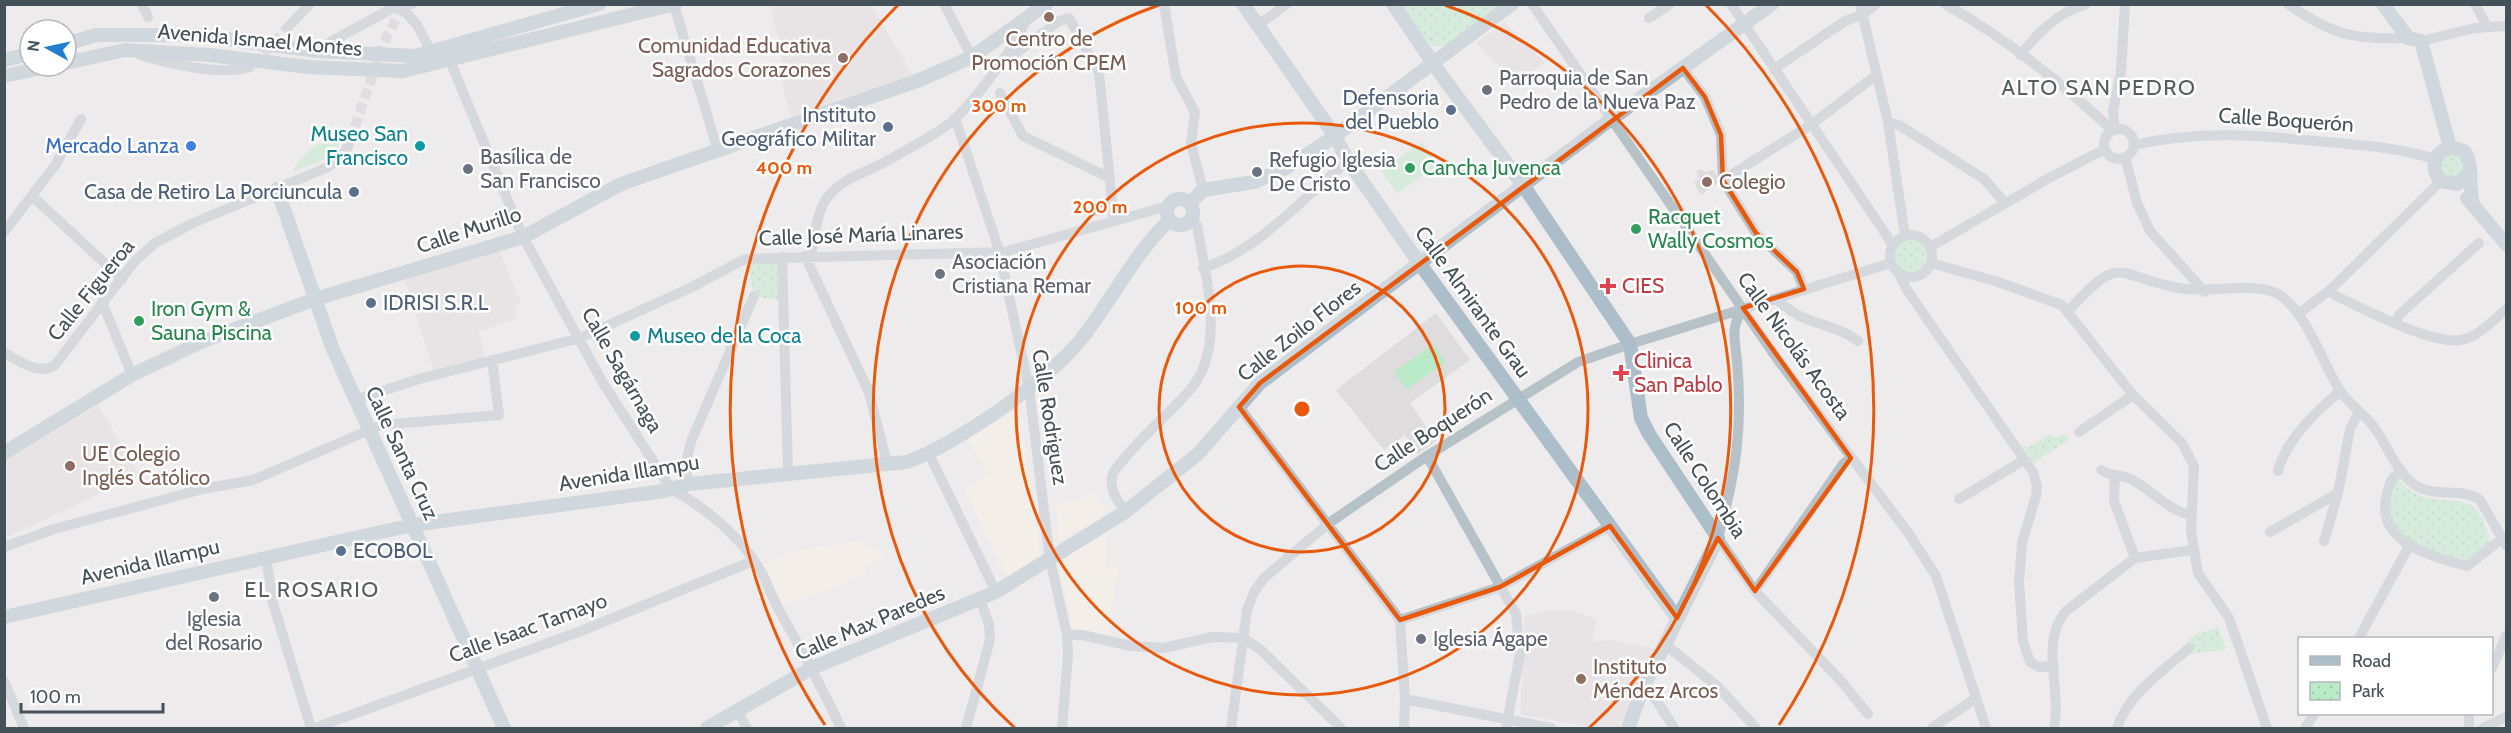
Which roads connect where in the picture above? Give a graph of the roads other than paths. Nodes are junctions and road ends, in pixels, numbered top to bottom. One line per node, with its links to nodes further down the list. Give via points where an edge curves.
1 (142, 4): 25 (street)
2 (310, 4): 31 (street)
3 (599, 4): 37 (main road, Avenida Ismael Montes)
4 (944, 4): 39 (street)
5 (1046, 4): 27 (main road, Calle Murillo)
6 (1164, 4): 70 (street, via 1176,77 1195,112 1191,143)
7 (1242, 4): 29 (main road, Calle Almirante Grau)
8 (1287, 4): 29 (street)
9 (1394, 4): 43 (main road, Calle Colombia)
10 (1512, 4): 43 (main road)
11 (1532, 4): 51 (street, Calle Nicolás Acosta)
12 (1670, 4): 26 (street)
13 (1731, 4): 28 (street)
14 (1772, 4): 28 (main road, Calle Zoilo Flores)
15 (1876, 4): 24 (street)
16 (1945, 4): 38 (street)
17 (2086, 4): 38 (street, via 2069,9 2050,23)
18 (2125, 4): 54 (street)
19 (2288, 4): 33 (street, via 2331,31 2358,37)
20 (2383, 4): 33 (main road)
21 (2475, 4): 32 (street)
22 (675, 5): 41 (main road, Avenida Ismael Montes); 60 (street)
23 (403, 8): 36 (street, via 391,9); 37 (street)
24 (1861, 10): 46 (street); 47 (street)
25 (148, 17)
26 (1649, 18)
27 (1025, 21): 39 (main road, Calle Murillo); 42 (street)
28 (1744, 25): 45 (main road, Calle Zoilo Flores); 46 (street)
29 (1257, 26): 55 (main road, Calle Almirante Grau)
30 (2506, 26): 32 (street)
31 (288, 27)
32 (2487, 27): 33 (street)
33 (2414, 39): 58 (main road)
34 (78, 40): 36 (main road, Avenida Ismael Montes, via 96,35 176,34)
35 (125, 50): 40 (main road, Avenida Ismael Montes); 41 (main road, Avenida Ismael Montes, via 381,71 416,70); 44 (street, via 179,65)
36 (318, 51): 37 (main road, Avenida Ismael Montes, via 400,56)
37 (432, 53)
38 (2020, 55): 54 (street)
39 (972, 57): 60 (main road, Calle Murillo, via 864,101)
40 (78, 60)
41 (450, 61): 79 (street, Calle Sagárnaga)
42 (1001, 61): 49 (street); 65 (street, via 1069,18 1099,72)
43 (1433, 63): 55 (main road); 68 (main road, Calle Colombia)
44 (250, 68)
45 (1683, 68): 51 (main road, Calle Zoilo Flores); 66 (street, via 1711,108 1721,135)
46 (1774, 69): 53 (street)
47 (1875, 76): 52 (street); 53 (street)
48 (1000, 93): 65 (street, via 1023,136)
49 (955, 118): 84 (street, Calle Rodriguez); 85 (street, via 836,188 821,210)
50 (81, 119): 71 (street, via 56,164)
51 (1610, 120): 68 (main road, Calle Zoilo Flores); 100 (street, Calle Nicolás Acosta)
52 (1888, 122): 72 (street, via 1899,125 1984,179); 78 (street)
53 (1812, 124): 66 (street); 82 (street)
54 (2114, 130): 57 (street, via 2127,131); 59 (street, via 2105,138)
55 (1335, 136): 63 (main road, Calle Almirante Grau); 70 (main road, via 1286,168 1254,182)
56 (350, 141): 69 (street, Calle Figueroa, via 344,157 335,163)
57 (2134, 144): 61 (street); 62 (street, Calle Boquerón, via 2198,135 2260,135 2362,145)
58 (2450, 147): 62 (main road); 64 (main road, via 2465,152 2471,166)
59 (2105, 149): 61 (street, via 2113,158); 72 (street)
60 (718, 151): 79 (main road, Calle Murillo, via 621,184)
61 (2125, 157): 95 (street, via 2137,203 2150,231)
62 (2435, 159): 67 (main road, via 2434,171)
63 (1348, 162): 89 (main road, Calle Almirante Grau); 90 (street, via 1250,244)
64 (2469, 174): 67 (main road, via 2457,184); 73 (main road)
65 (1108, 177): 76 (street)
66 (1723, 180): 93 (street, via 1756,233 1797,272)
67 (2445, 182): 73 (main road); 94 (street)
68 (1523, 185): 89 (main road, Calle Zoilo Flores); 107 (main road, Calle Colombia)
69 (276, 189): 92 (street, Calle Figueroa, via 155,243); 97 (main road, Calle Santa Cruz)
70 (1203, 190): 74 (main road)
71 (32, 196): 77 (street); 92 (street)
72 (2005, 203): 83 (street)
73 (2474, 204): 81 (main road)
74 (1191, 210): 75 (main road, via 1176,199); 75 (main road, via 1182,225); 90 (street)
75 (1169, 213): 76 (street, Calle José María Linares); 111 (main road, Avenida Illampu, via 1082,338)
76 (1114, 220): 84 (street, Calle José María Linares, via 1004,252)
77 (4, 232)
78 (1905, 236): 82 (street); 83 (street, via 1920,237)
79 (523, 237): 97 (main road, Calle Murillo); 105 (street, Calle Sagárnaga)
80 (2479, 243): 104 (street)
81 (2506, 244)
82 (1893, 245): 87 (street)
83 (1930, 247): 88 (street)
84 (999, 250): 85 (street, Calle José María Linares); 111 (street, Calle Rodriguez)
85 (808, 255): 86 (street, Calle José María Linares); 125 (street, via 868,390)
86 (782, 257): 105 (street, Calle José María Linares, via 745,259); 129 (street)
87 (1891, 263): 91 (street); 93 (street, Calle Boquerón)
88 (1931, 263): 91 (street, via 1918,276); 102 (street, via 2051,300)
89 (1420, 264): 114 (main road, Calle Almirante Grau); 116 (main road, Calle Zoilo Flores, via 1260,383)
90 (1203, 268): 135 (street, via 1212,327 1206,363 1190,391 1113,473 1113,494)
91 (1899, 274): 124 (street)
92 (122, 279): 99 (street, Calle Figueroa)
93 (1804, 289): 98 (street, Calle Boquerón)
94 (2330, 290): 103 (street); 104 (street)
95 (2205, 292): 102 (street, via 2114,272 2105,274); 103 (street, via 2265,289 2284,298)
96 (754, 296): 131 (street, via 692,439 685,465)
97 (315, 299): 110 (main road, Calle Murillo, via 201,342); 115 (main road, Calle Santa Cruz)
98 (1777, 299): 100 (street, Calle Boquerón); 106 (street, via 1804,320 1843,330)
99 (102, 302): 108 (street, Calle Figueroa, via 56,365 49,369 37,370); 110 (street)
100 (1743, 309): 107 (street, Calle Boquerón); 123 (street, Calle Nicolás Acosta); 141 (street, via 1734,326 1740,401 1738,448)
101 (2506, 309): 104 (street, via 2461,340 2432,337)
102 (2069, 310): 113 (street)
103 (2298, 314): 112 (street)
104 (2395, 322)
105 (580, 338): 109 (street, Calle José María Linares); 132 (street, Calle Sagárnaga, via 603,383)
106 (1858, 341)
107 (1630, 344): 114 (street, Calle Boquerón, via 1578,362); 141 (main road, Calle Colombia, via 1641,418)
108 (4, 353)
109 (492, 360): 115 (street, Calle José María Linares); 118 (street, via 499,415)
110 (132, 375): 120 (main road, Calle Murillo)
111 (1029, 388): 121 (main road, Avenida Illampu); 149 (street, Calle Rodriguez)
112 (2340, 391): 117 (street); 127 (street, via 2289,444)
113 (2133, 394): 119 (street); 136 (street, via 2191,456 2195,477)
114 (1517, 399): 122 (street, Calle Boquerón); 139 (main road, Calle Almirante Grau)
115 (355, 400): 118 (main road, Calle Santa Cruz)
116 (1239, 407): 135 (main road, Calle Zoilo Flores, via 1198,454); 137 (street)
117 (2359, 412): 128 (street, via 2387,446); 133 (street, via 2350,429)
118 (367, 429): 138 (main road, Calle Santa Cruz); 145 (street, via 253,480 203,489)
119 (2079, 432)
120 (4, 453)
121 (929, 454): 125 (main road, Avenida Illampu); 153 (street)
122 (1427, 456): 137 (street, Calle Boquerón); 151 (street)
123 (1851, 458): 152 (street); 171 (street, Calle Nicolás Acosta, via 1936,576)
124 (2024, 460): 134 (street); 164 (street, via 2037,486 2020,557 2023,641 2030,662 2039,667)
125 (888, 466): 129 (main road, Avenida Illampu)
126 (2101, 470): 130 (street)
127 (2278, 471)
128 (2400, 471): 143 (street, via 2427,491 2475,496); 144 (street, via 2389,481 2384,506 2389,526 2397,537)
129 (788, 472): 131 (main road, Avenida Illampu)
130 (2115, 475): 136 (street, via 2134,481); 148 (street, via 2114,501)
131 (689, 484): 132 (main road, Avenida Illampu)
132 (671, 489): 138 (main road, Avenida Illampu); 150 (street, Calle Sagárnaga, via 722,524)
133 (2338, 493): 140 (street); 142 (street)
134 (1959, 499)
135 (1125, 512): 149 (main road, Calle Zoilo Flores)
136 (2191, 515): 146 (street)
137 (1329, 523): 157 (street); 161 (street, Calle Boquerón, via 1264,578 1247,610)
138 (412, 525): 147 (main road, Avenida Illampu); 166 (main road, Calle Santa Cruz)
139 (1610, 526): 151 (street); 156 (main road, Calle Almirante Grau)
140 (2270, 532)
141 (1718, 538): 152 (street, Calle Colombia); 156 (main road)
142 (2324, 541)
143 (2505, 541): 144 (street, via 2467,566 2430,555)
144 (2410, 544): 160 (street)
145 (4, 547)
146 (2192, 550): 148 (street); 196 (street, via 2198,573 2233,628)
147 (266, 557): 155 (main road, Avenida Illampu); 178 (street, via 273,603)
148 (2135, 558): 164 (street, via 2074,604 2058,621 2052,640)
149 (1050, 559): 153 (main road, Calle Max Paredes); 158 (street, Calle Rodriguez)
150 (753, 561): 166 (street, Calle Isaac Tamayo, via 581,631); 167 (street, Calle Sagárnaga)
151 (1500, 587): 157 (street); 176 (street, via 1516,614 1520,632 1520,654)
152 (1755, 591): 173 (street, Calle Colombia)
153 (996, 592): 154 (main road, Calle Max Paredes)
154 (980, 599): 167 (main road, Calle Max Paredes); 183 (street, via 990,640)
155 (4, 617)
156 (1677, 618): 162 (main road)
157 (1400, 620): 170 (street)
158 (1067, 635): 161 (street, via 1164,648 1213,637); 184 (street, Calle Rodriguez)
159 (2506, 636): 165 (street)
160 (2360, 637)
161 (1243, 638): 185 (street, Calle Boquerón); 186 (street, via 1261,650)
162 (1665, 644): 169 (main road); 191 (street, via 1718,687)
163 (2188, 648): 195 (street, via 2133,698)
164 (2054, 666): 194 (street)
165 (2493, 666)
166 (478, 667): 178 (street, Calle Isaac Tamayo); 179 (main road, Calle Santa Cruz)
167 (812, 668): 172 (main road, Calle Max Paredes); 182 (street, Calle Sagárnaga)
168 (4, 681): 177 (street)
169 (1643, 688): 189 (main road); 190 (street, via 1657,701)
170 (1405, 699): 176 (street); 187 (street)
171 (1975, 699): 192 (street); 193 (street, Calle Nicolás Acosta)
172 (737, 710): 180 (main road, Calle Max Paredes); 181 (street)
173 (1868, 714)
174 (2313, 715): 197 (street)
175 (2506, 717): 198 (street)
176 (1507, 724): 188 (street)
177 (24, 729)
178 (313, 729)
179 (504, 729)
180 (707, 729)
181 (747, 729)
182 (841, 729)
183 (966, 729)
184 (1062, 729)
185 (1231, 729)
186 (1341, 729)
187 (1404, 729)
188 (1551, 729)
189 (1628, 729)
190 (1674, 729)
191 (1756, 729)
192 (1932, 729)
193 (1986, 729)
194 (2054, 729)
195 (2117, 729)
196 (2266, 729)
197 (2305, 729)
198 (2483, 729)

